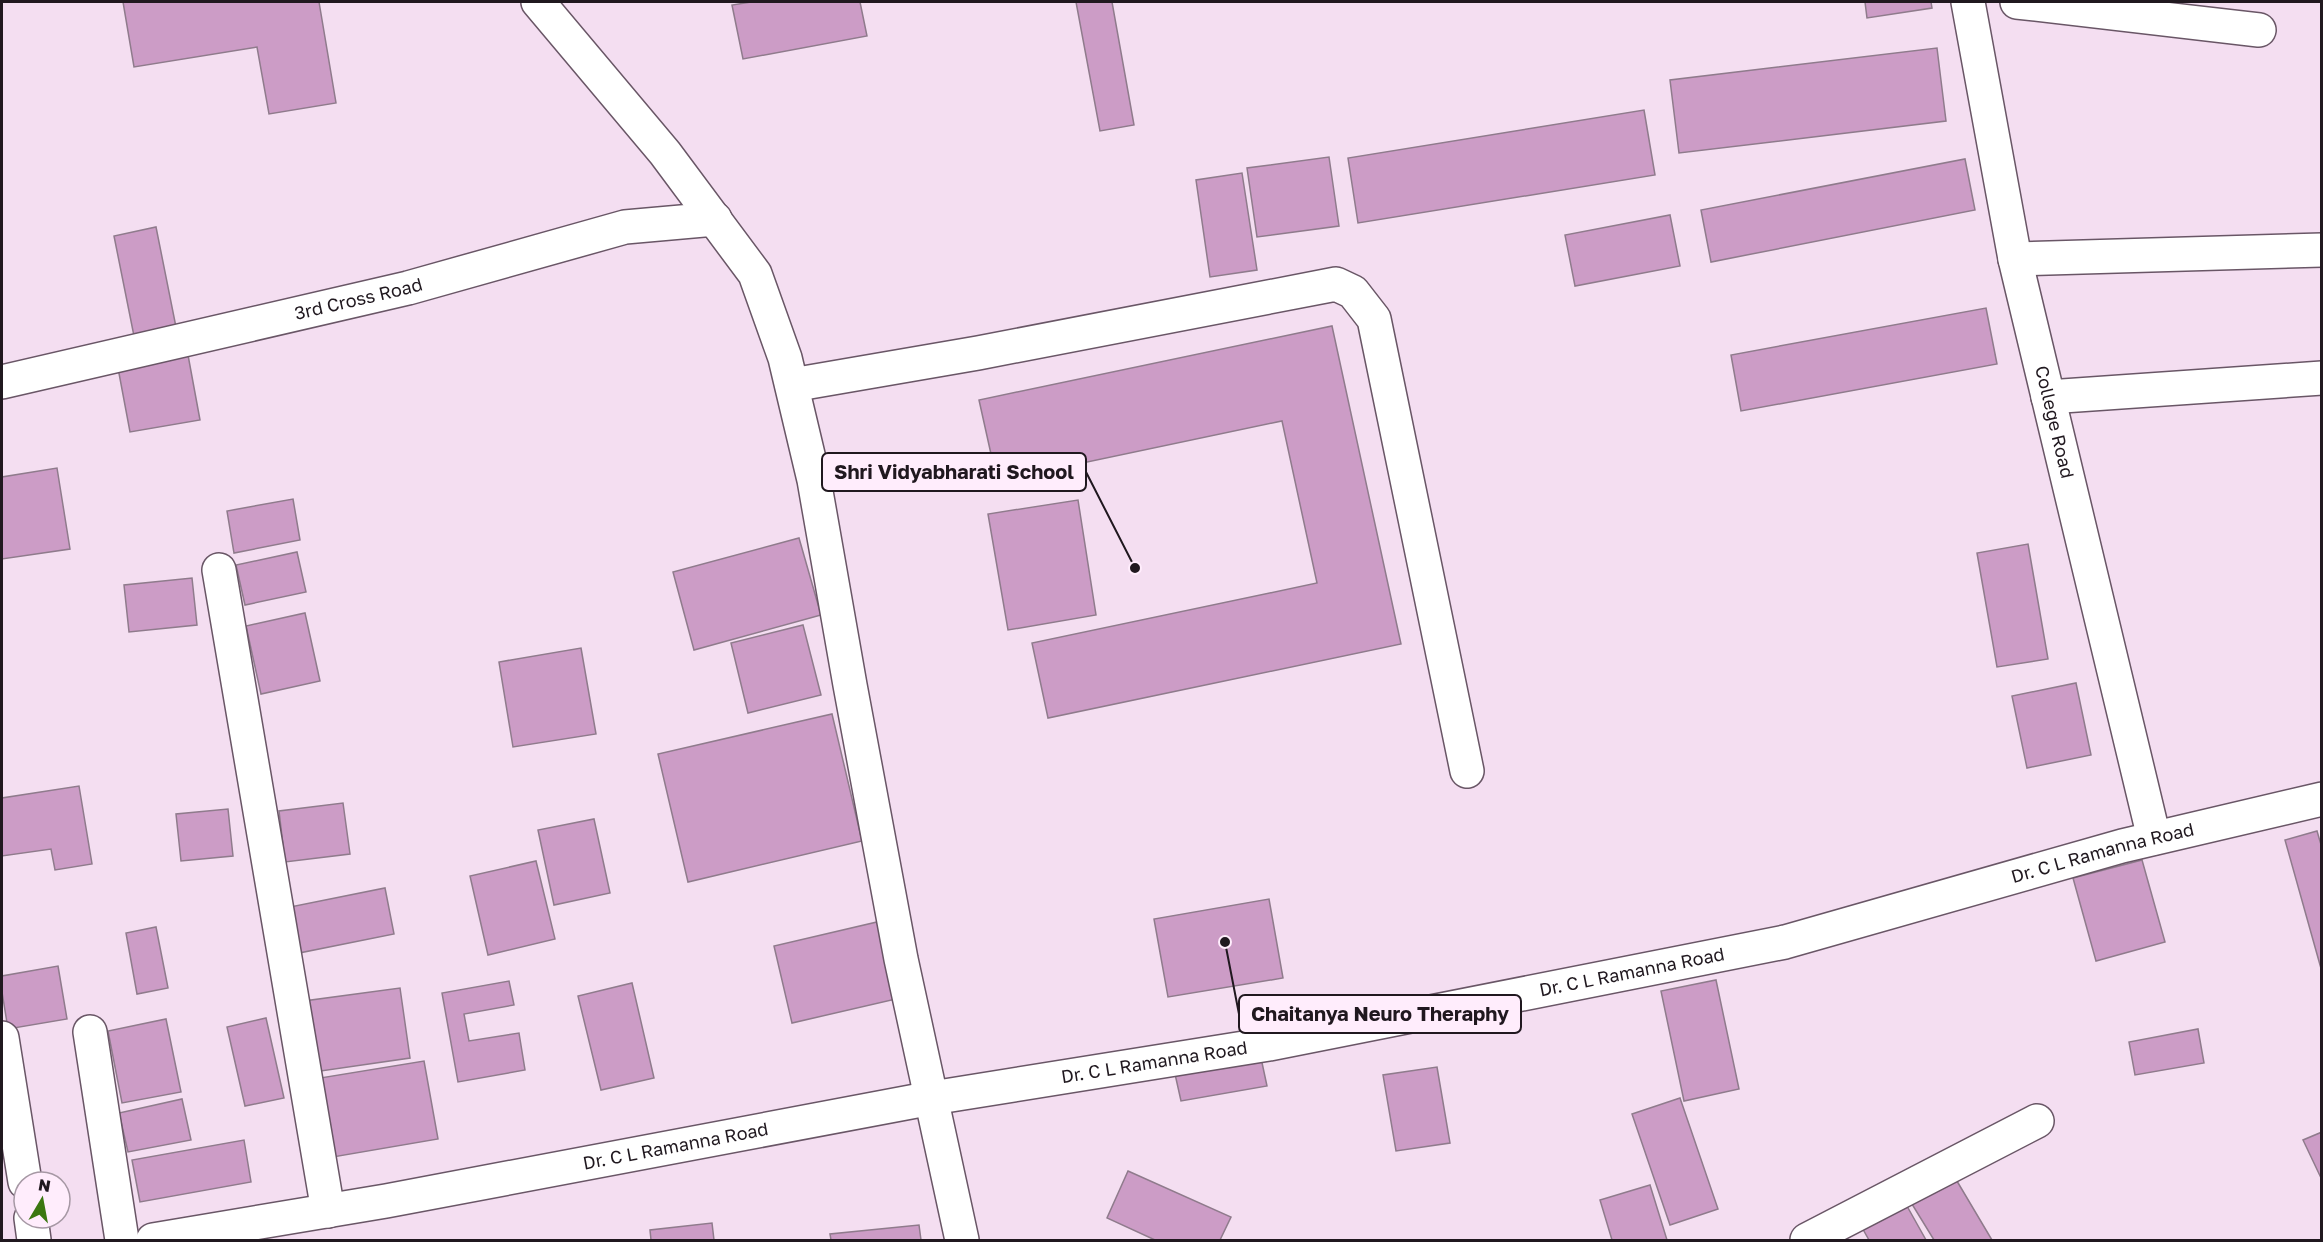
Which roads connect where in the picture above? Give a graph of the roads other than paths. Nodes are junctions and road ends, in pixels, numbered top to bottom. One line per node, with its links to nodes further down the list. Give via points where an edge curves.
1 (538, 2): 5 (street)
2 (1968, 2): 7 (street, College Road)
3 (2017, 2): 4 (street)
4 (2259, 30)
5 (715, 219): 9 (street, 3rd Cross Road, via 625,228 408,288); 10 (street, via 755,274)
6 (2322, 250): 7 (street)
7 (2015, 259): 11 (street, College Road)
8 (2322, 378): 11 (street)
9 (2, 382)
10 (792, 385): 13 (street, via 1336,284 1353,292 1374,319); 18 (street, via 814,480 899,948)
11 (2048, 397): 15 (street, College Road)
12 (219, 570): 21 (street)
13 (1467, 771)
14 (2322, 799): 15 (street, Dr. C L Ramanna Road)
15 (2154, 838): 18 (street, Dr. C L Ramanna Road, via 1785,942 1269,1044)
16 (90, 1032): 23 (street)
17 (2, 1038): 20 (street)
18 (932, 1098): 21 (street, Dr. C L Ramanna Road); 25 (street)
19 (2037, 1121): 26 (street)
20 (23, 1170)
21 (328, 1210): 22 (street, Dr. C L Ramanna Road)
22 (295, 1229): 24 (street, Dr. C L Ramanna Road)
23 (122, 1240)
24 (153, 1240)
25 (962, 1240)
26 (1807, 1240)

